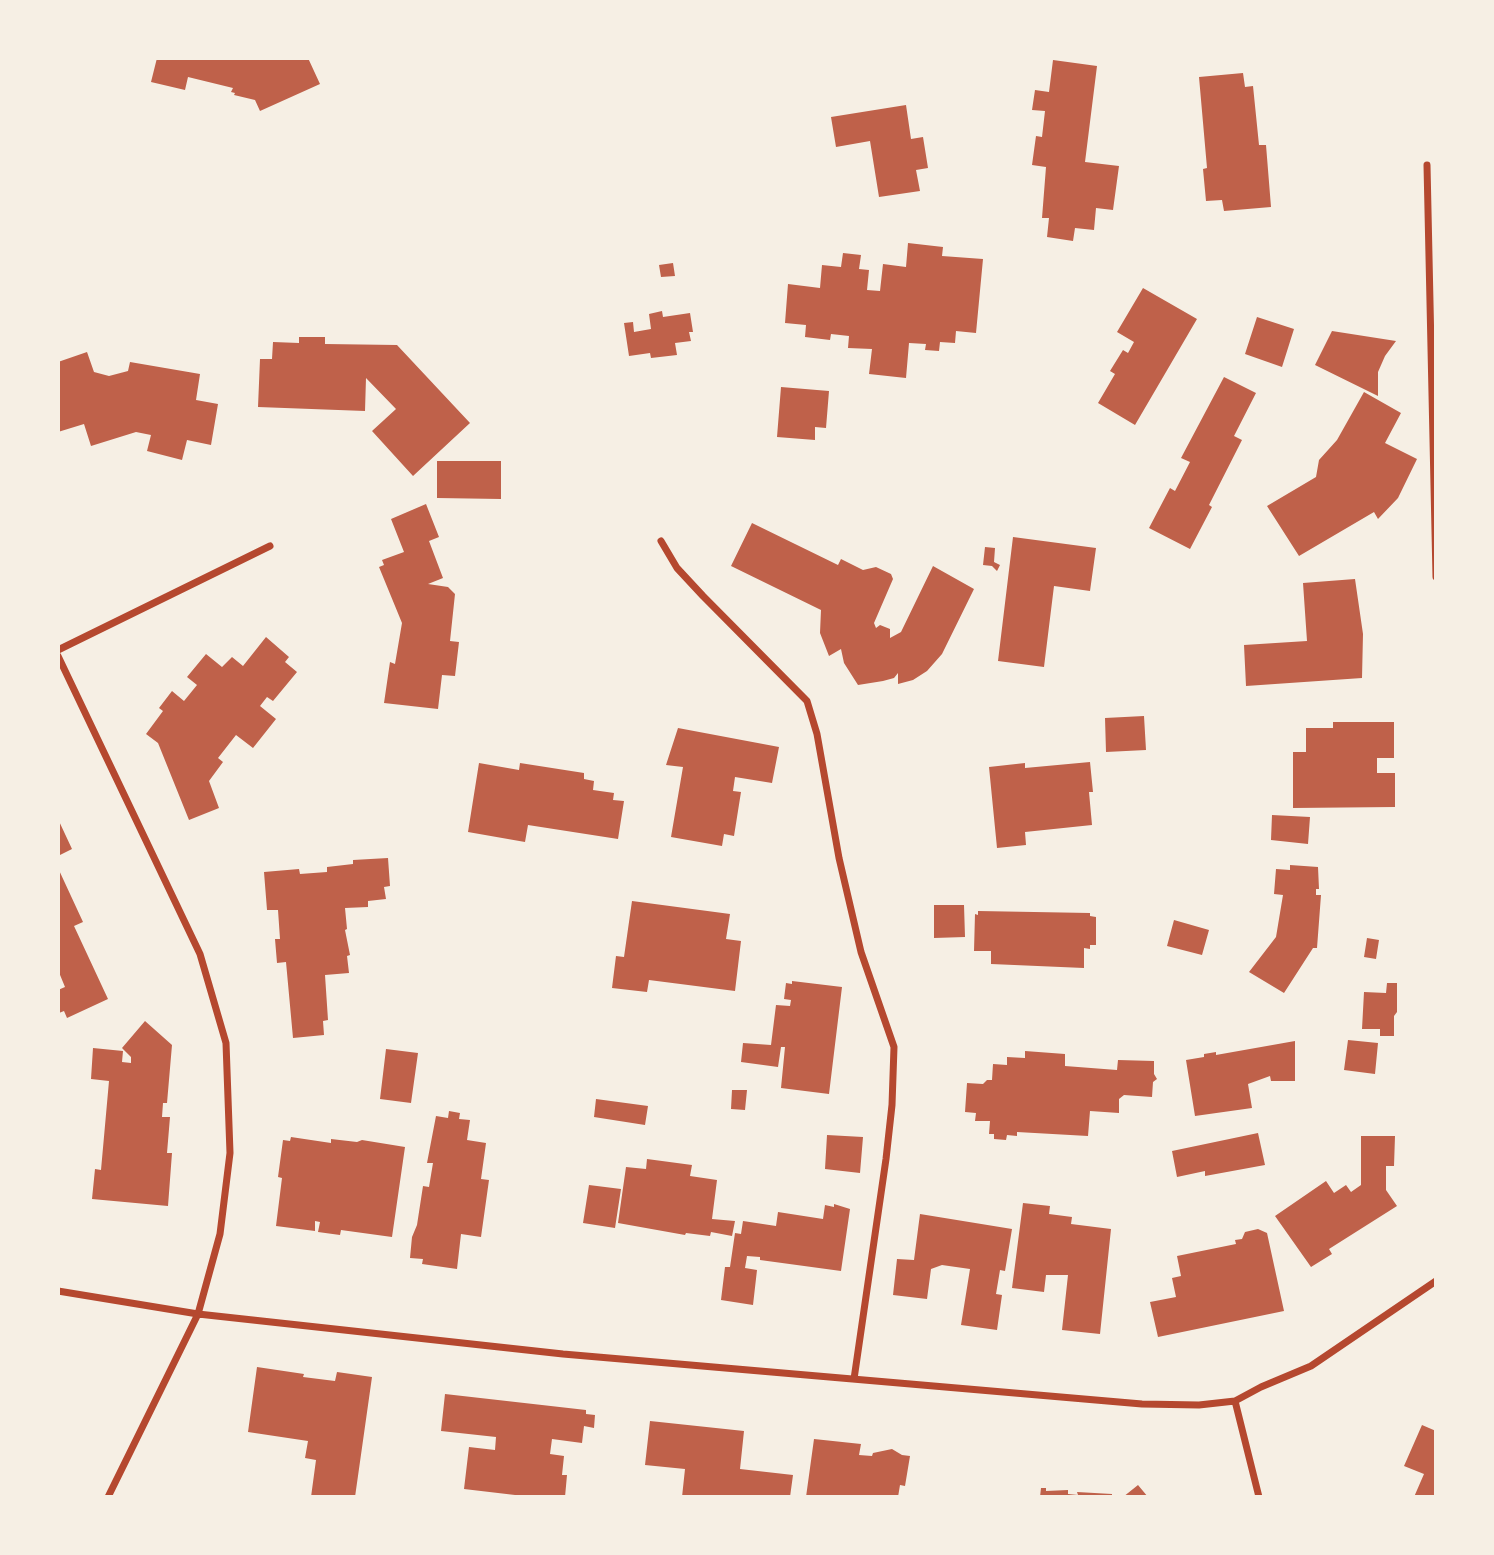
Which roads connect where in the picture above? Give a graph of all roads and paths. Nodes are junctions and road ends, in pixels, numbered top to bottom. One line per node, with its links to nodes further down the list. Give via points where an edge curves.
1 (1427, 165): 4 (street)
2 (661, 541): 10 (street, via 677,568 807,701 861,952 894,1047 891,1118)
3 (270, 547): 5 (street)
4 (1436, 577)
5 (58, 650)
6 (58, 656): 9 (street, via 200,954 226,1043 230,1153 220,1234)
7 (1436, 1281): 11 (street, via 1311,1366)
8 (58, 1291): 9 (street)
9 (198, 1314): 10 (street, via 563,1354); 12 (street)
10 (854, 1379): 11 (street, via 1142,1404)
11 (1235, 1401): 13 (street)
12 (108, 1497)
13 (1259, 1497)

